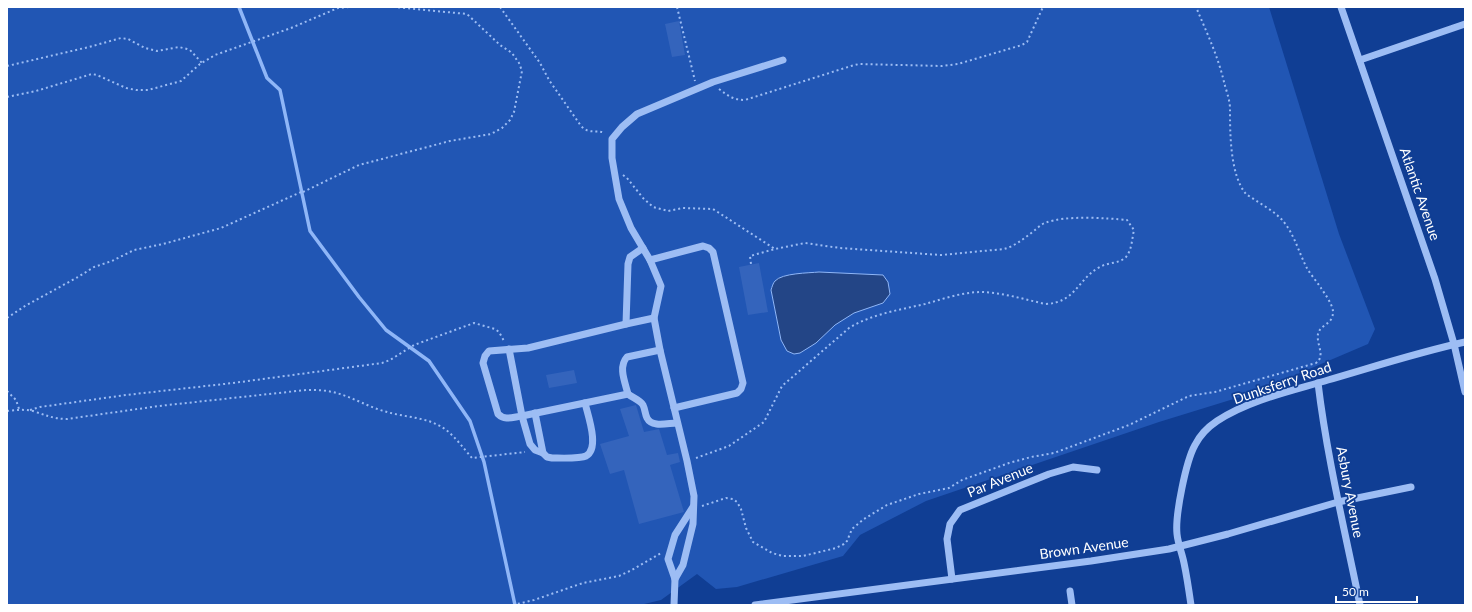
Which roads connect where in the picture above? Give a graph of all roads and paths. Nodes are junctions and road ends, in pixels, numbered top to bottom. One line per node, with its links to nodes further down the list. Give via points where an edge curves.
1 (349, 7): 8 (path)
2 (394, 7): 23 (path, via 467,14 512,54 522,71 514,112 502,128 491,134 450,141 359,165 222,228 134,250 94,267)
3 (500, 7): 17 (path, via 581,126 590,132 600,131)
4 (677, 7): 15 (path)
5 (1043, 7): 14 (path, via 1027,42 1022,46 958,64 860,64 745,100 728,97)
6 (1196, 7): 48 (path, via 1224,80 1230,108 1233,166 1241,189 1282,220 1290,230 1308,270 1332,308 1331,321 1318,334 1319,361 1215,392 1189,396 1129,425 1054,453 1009,463 962,480 949,488 919,494 887,505 852,529 844,544 803,556 772,553 754,542 746,528 741,509 733,499 726,498 701,507)
7 (1341, 7): 11 (street, Atlantic Avenue)
8 (332, 9): 12 (path, via 291,28)
9 (1465, 24): 11 (street)
10 (783, 60): 14 (street)
11 (1360, 60): 27 (street, Atlantic Avenue, via 1433,272)
12 (202, 62): 13 (path, via 187,49 179,47 157,51 121,38); 16 (path, via 181,81 148,90 126,88 92,74)
13 (7, 66)
14 (713, 82): 15 (street)
15 (697, 88): 17 (street, via 637,114)
16 (7, 97)
17 (612, 138): 19 (street, via 612,158 619,199)
18 (621, 173): 20 (path, via 653,207 668,212 683,208 713,209)
19 (643, 248): 21 (street); 25 (street, via 630,257 628,264)
20 (775, 249): 22 (path, via 750,256); 44 (path, via 805,243 941,255 1009,248 1044,223 1065,219 1127,220 1134,230 1130,250 1124,258 1099,267 1071,294 1052,304 1000,294 959,294 856,324 782,386 764,422 729,446)
21 (650, 260): 24 (street, via 661,286); 35 (street, via 703,246 713,252 743,383 737,394)
22 (751, 264)
23 (7, 318)
24 (654, 318): 25 (street); 29 (street)
25 (626, 324): 28 (street, via 528,348)
26 (1465, 342): 27 (street, Dunksferry Road)
27 (1454, 344): 30 (street, Dunksferry Road); 32 (street, Atlantic Avenue)
28 (509, 349): 37 (path, via 495,329 474,323 414,345 382,363); 40 (street); 40 (street, via 489,351 483,363 498,414 502,418)
29 (660, 350): 33 (street, via 627,357 623,361); 35 (street)
30 (1318, 383): 47 (street, Asbury Avenue); 49 (street, Dunksferry Road, via 1246,406 1218,420 1200,436 1185,474 1177,524)
31 (7, 391): 36 (path, via 16,400)
32 (1465, 392)
33 (628, 394): 34 (street); 41 (street, via 644,406 650,422)
34 (585, 403): 39 (street); 43 (street, via 594,444 591,451 585,456 552,458)
35 (674, 408): 41 (street)
36 (19, 410): 37 (path); 38 (path)
37 (27, 410): 42 (path, via 53,418 67,419 275,393 328,391 388,413 426,420 440,426 472,458)
38 (7, 411)
39 (536, 413): 40 (street); 43 (street)
40 (522, 416): 43 (street, via 530,444 535,450)
41 (677, 423): 44 (street)
42 (529, 451)
43 (543, 453)
44 (687, 462): 48 (street, via 694,496)
45 (1097, 470): 52 (street, Par Avenue, via 1073,467 1049,474 960,510 950,524 947,539)
46 (1411, 486): 47 (street, Brown Avenue)
47 (1338, 502): 49 (street, Brown Avenue); 61 (street, Asbury Avenue)
48 (693, 507): 50 (street, via 675,535); 51 (street, via 693,524 683,565)
49 (1180, 546): 52 (street, Brown Avenue, via 1091,561); 60 (street, Dunksferry Road)
50 (671, 547): 51 (street, via 668,560); 56 (path, via 618,576 583,583)
51 (675, 579): 57 (street)
52 (952, 579): 58 (street, Brown Avenue)
53 (1070, 592): 59 (street)
54 (320, 605): 55 (path)
55 (341, 605)
56 (513, 605)
57 (674, 605)
58 (755, 605)
59 (1072, 605)
60 (1191, 605)
61 (1360, 605)

